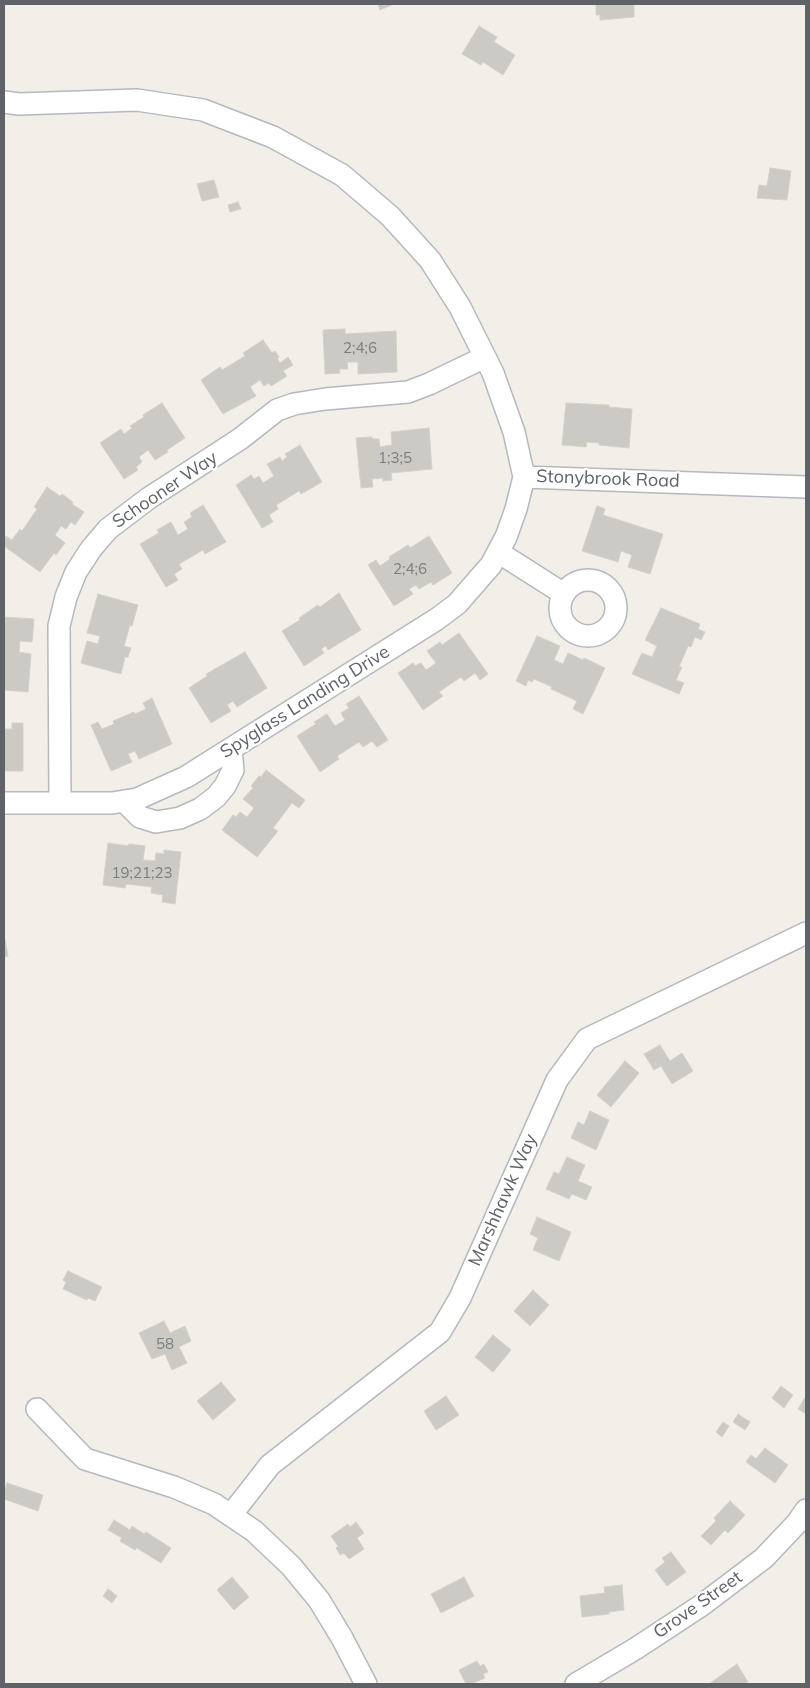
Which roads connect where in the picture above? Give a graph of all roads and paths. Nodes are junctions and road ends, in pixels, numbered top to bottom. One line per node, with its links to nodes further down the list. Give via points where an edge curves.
1 (4, 102): 2 (street, Stonybrook Road, via 137,100 203,110 273,137 342,175 390,216 430,260 460,307)
2 (485, 357): 3 (street, Stonybrook Road, via 514,432); 9 (street, Schooner Way, via 408,392 317,400 278,410 108,529 76,572 59,626)
3 (524, 477): 4 (street, Stonybrook Road); 5 (street, Spyglass Landing Drive, via 516,509)
4 (806, 487)
5 (498, 552): 6 (street); 7 (street, Spyglass Landing Drive, via 473,587 437,619)
6 (564, 594)
7 (231, 749): 8 (street, Spyglass Landing Drive, via 186,777 137,799); 8 (street, via 234,770 216,797 200,809 180,818 156,822 140,817)
8 (124, 801): 9 (street, Spyglass Landing Drive)
9 (60, 802): 10 (street, Spyglass Landing Drive)
10 (4, 803)
11 (806, 933): 14 (street, Marshhawk Way, via 587,1040 557,1080 460,1298 440,1332 270,1465)
12 (37, 1409): 14 (street, via 85,1459 174,1487)
13 (806, 1510): 16 (street, Grove Street, via 764,1558 702,1605)
14 (231, 1515): 15 (street, via 254,1531 307,1585 332,1622)
15 (366, 1684)
16 (576, 1684)

